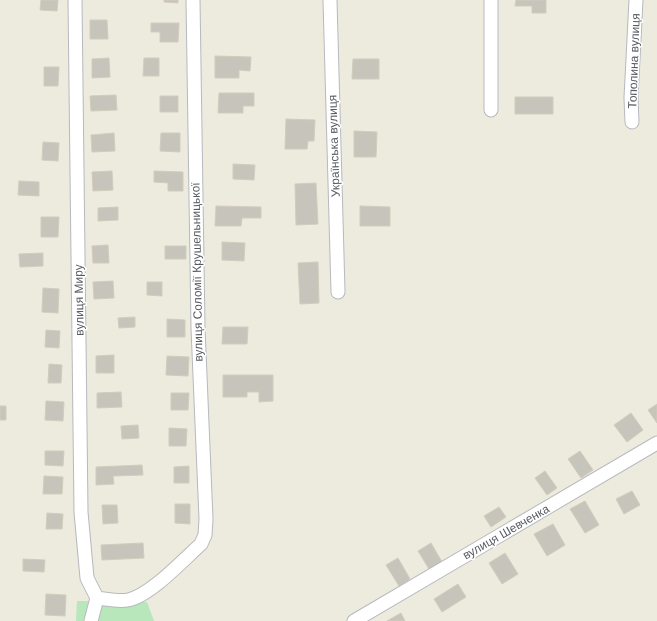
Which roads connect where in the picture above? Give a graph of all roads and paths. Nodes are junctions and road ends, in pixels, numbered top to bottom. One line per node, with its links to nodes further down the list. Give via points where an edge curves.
1 (75, 0): 10 (street, вулиця Миру, via 81,512 87,578)
2 (193, 0): 10 (street, вулиця Соломії Крушельницької, via 198,320 205,535 201,544 152,588 136,598 118,601)
3 (330, 0): 8 (street, Українська вулиця)
4 (491, 0): 6 (street)
5 (636, 0): 7 (street, Тополина вулиця)
6 (491, 110)
7 (632, 122)
8 (338, 292)
9 (657, 443): 12 (street, вулиця Шевченка)
10 (97, 598): 11 (street)
11 (92, 621)
12 (354, 621)

